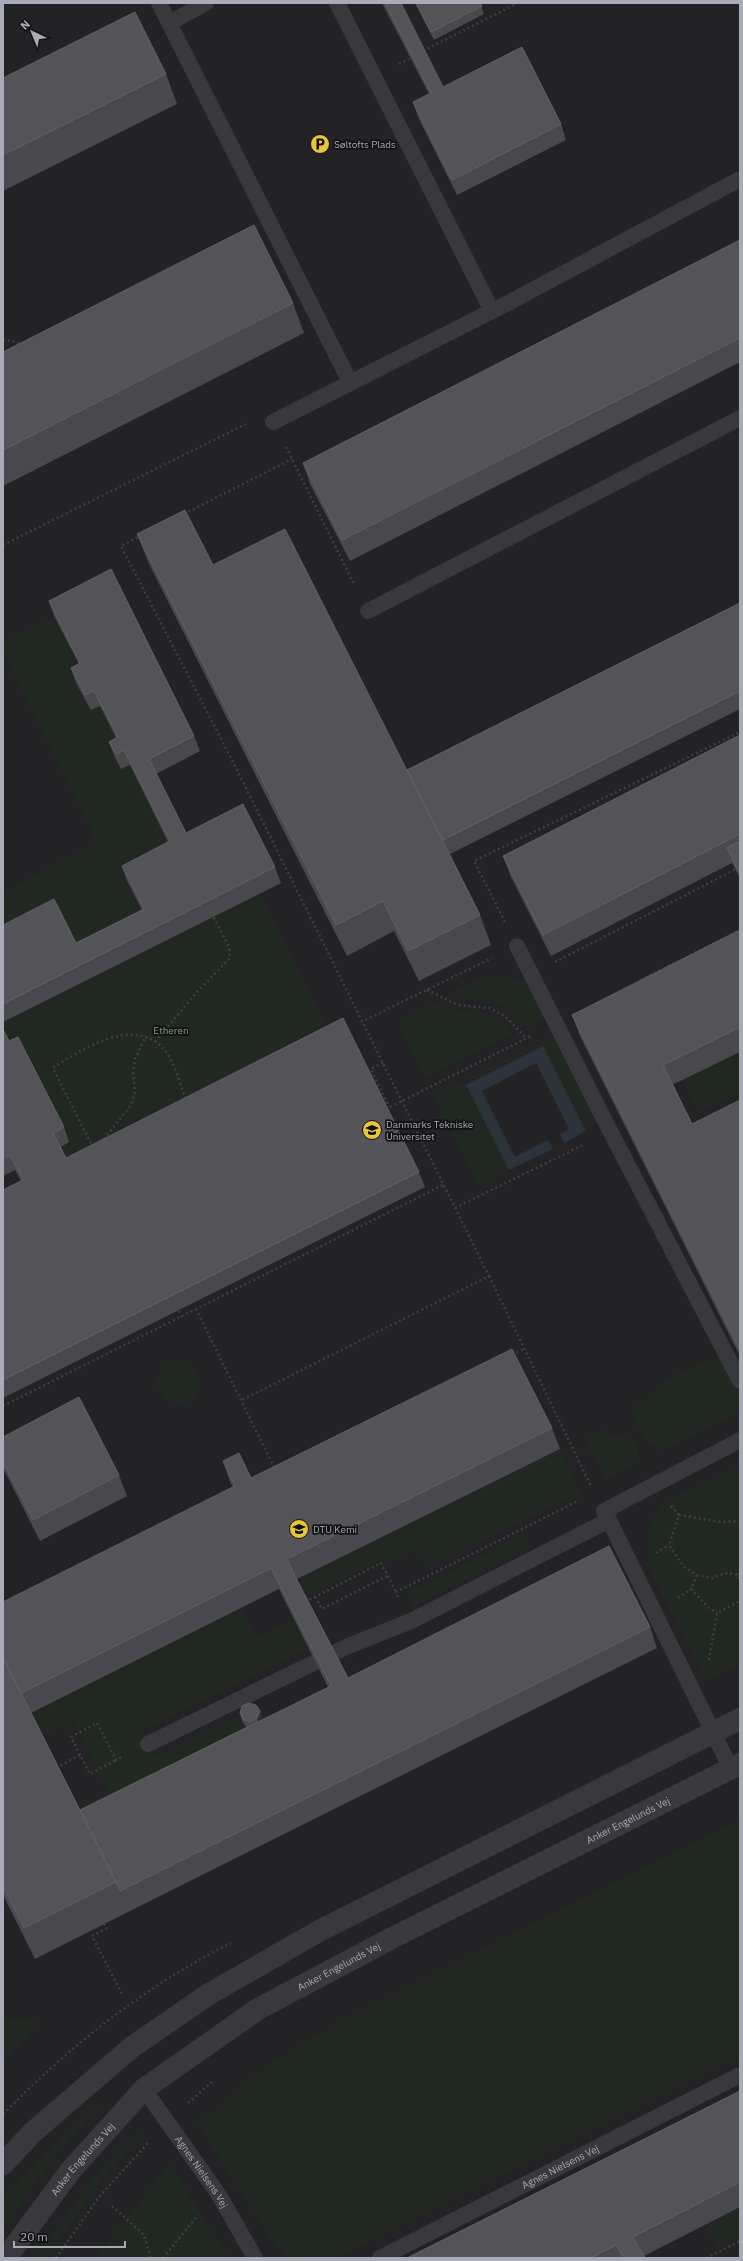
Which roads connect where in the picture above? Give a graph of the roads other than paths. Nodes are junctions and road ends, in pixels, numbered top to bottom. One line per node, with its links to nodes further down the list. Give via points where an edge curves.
1 (159, 3): 4 (lane)
2 (206, 3): 4 (lane)
3 (337, 3): 6 (lane)
4 (169, 22): 7 (lane)
5 (740, 179): 6 (lane)
6 (492, 311): 7 (lane)
7 (350, 382): 9 (lane)
8 (740, 418): 10 (lane)
9 (273, 422)
10 (368, 611)
11 (517, 946): 12 (lane)
12 (740, 1381)
13 (740, 1440): 14 (lane)
14 (606, 1515): 16 (lane); 17 (lane, via 411,1621 346,1647)
15 (740, 1719): 16 (street)
16 (713, 1732): 18 (lane); 21 (street, via 318,1931 209,1994 132,2048 33,2132)
17 (148, 1744)
18 (736, 1767): 20 (street, Anker Engelunds Vej, via 392,1938 258,2009)
19 (740, 2075): 24 (lane, Agnes Nielsens Vej)
20 (144, 2089): 22 (street, Anker Engelunds Vej, via 71,2170); 23 (lane, Agnes Nielsens Vej, via 219,2195)
21 (3, 2164)
22 (6, 2258)
23 (255, 2258)
24 (380, 2258)

